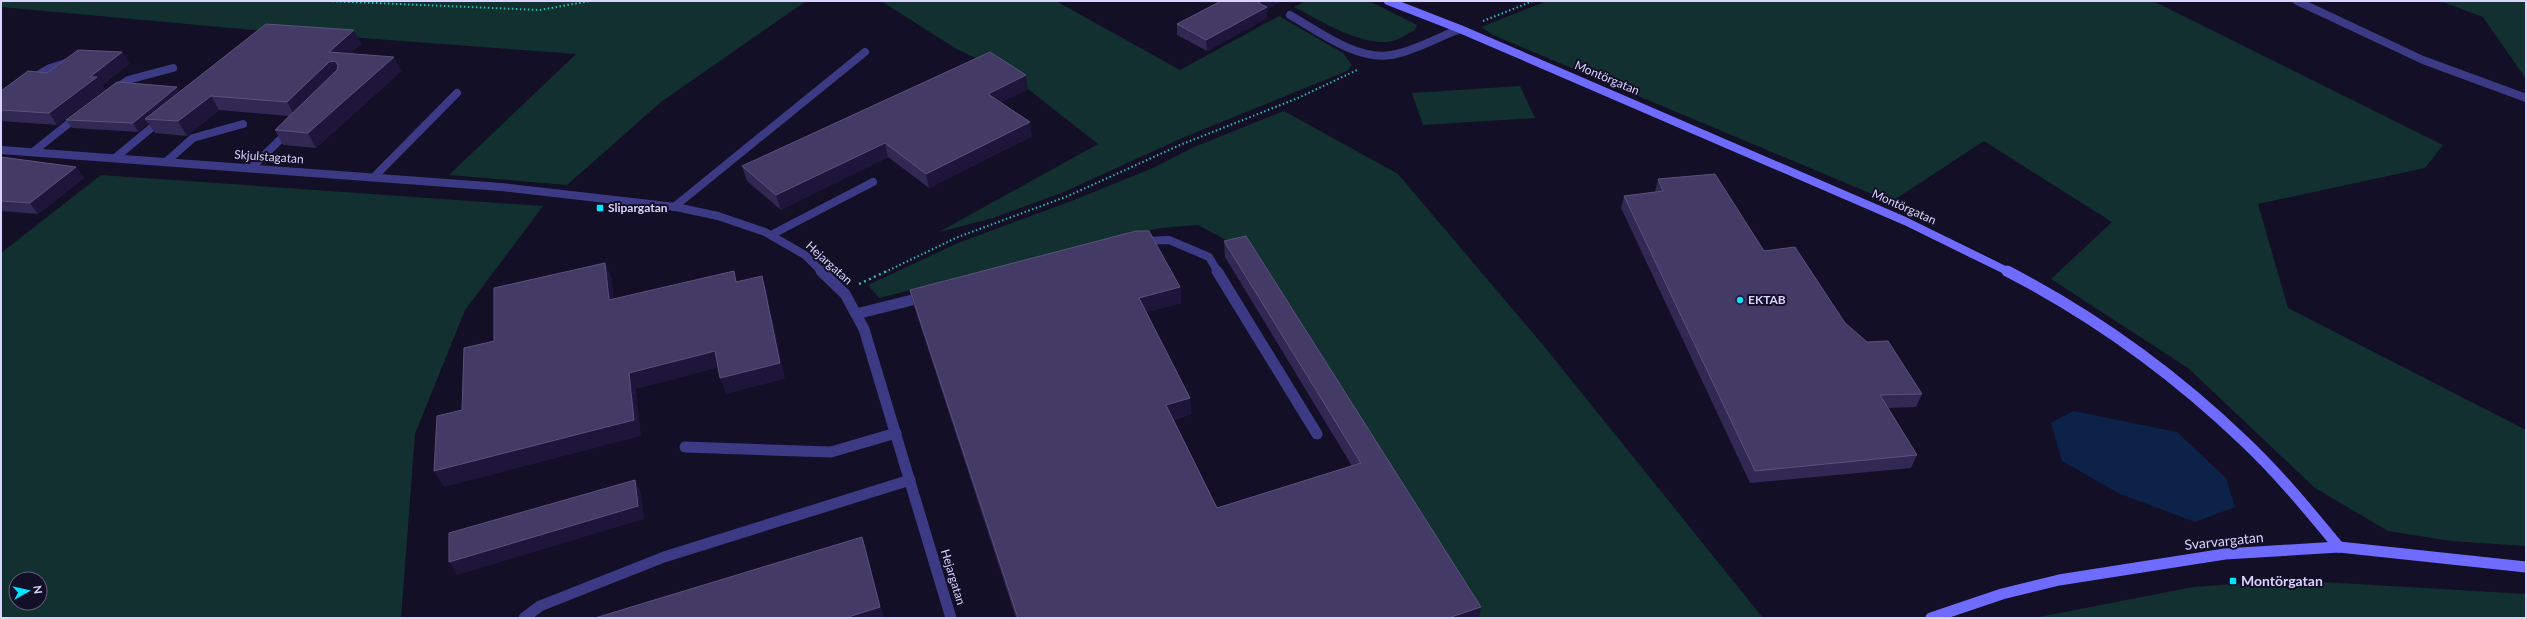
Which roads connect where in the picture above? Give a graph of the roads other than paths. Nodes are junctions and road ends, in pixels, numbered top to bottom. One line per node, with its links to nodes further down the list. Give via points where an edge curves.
1 (1388, 1): 4 (street, Montörgatan)
2 (2297, 1): 11 (street, via 2423,60)
3 (1290, 15): 4 (street, via 1364,53 1377,56 1390,55)
4 (1460, 29): 33 (street, Montörgatan, via 1971,251 2056,296 2127,342 2188,389 2271,466)
5 (865, 52): 24 (street)
6 (76, 60): 8 (street, via 50,68)
7 (173, 68): 10 (street, via 128,80)
8 (25, 83)
9 (457, 93): 21 (street)
10 (105, 97)
11 (2526, 98)
12 (87, 109): 17 (street)
13 (169, 114): 18 (street)
14 (243, 124): 19 (street, via 192,138)
15 (296, 124): 20 (street)
16 (1, 150): 17 (street, Skjulstagatan)
17 (33, 152): 18 (street, Skjulstagatan)
18 (115, 158): 19 (street, Skjulstagatan)
19 (166, 162): 20 (street, Skjulstagatan)
20 (251, 168): 21 (street, Skjulstagatan)
21 (374, 177): 23 (street, Skjulstagatan)
22 (873, 182): 25 (street)
23 (536, 190): 24 (street, Hejargatan)
24 (674, 207): 25 (street, Hejargatan, via 718,216)
25 (771, 235): 28 (street, Hejargatan, via 805,255 842,292)
26 (1133, 242): 30 (street, via 1169,240 1209,257)
27 (933, 294): 28 (street)
28 (856, 314): 29 (street, Hejargatan, via 864,329)
29 (896, 433): 31 (street, via 831,452); 32 (street, Hejargatan)
30 (1317, 434)
31 (685, 448)
32 (910, 480): 35 (street, via 664,557 540,606); 36 (street, Hejargatan)
33 (2339, 547): 34 (street, Svarvargatan); 37 (street, Svarvargatan, via 2225,554 2090,574 2002,594)
34 (2526, 567)
35 (524, 618)
36 (952, 618)
37 (1931, 618)

